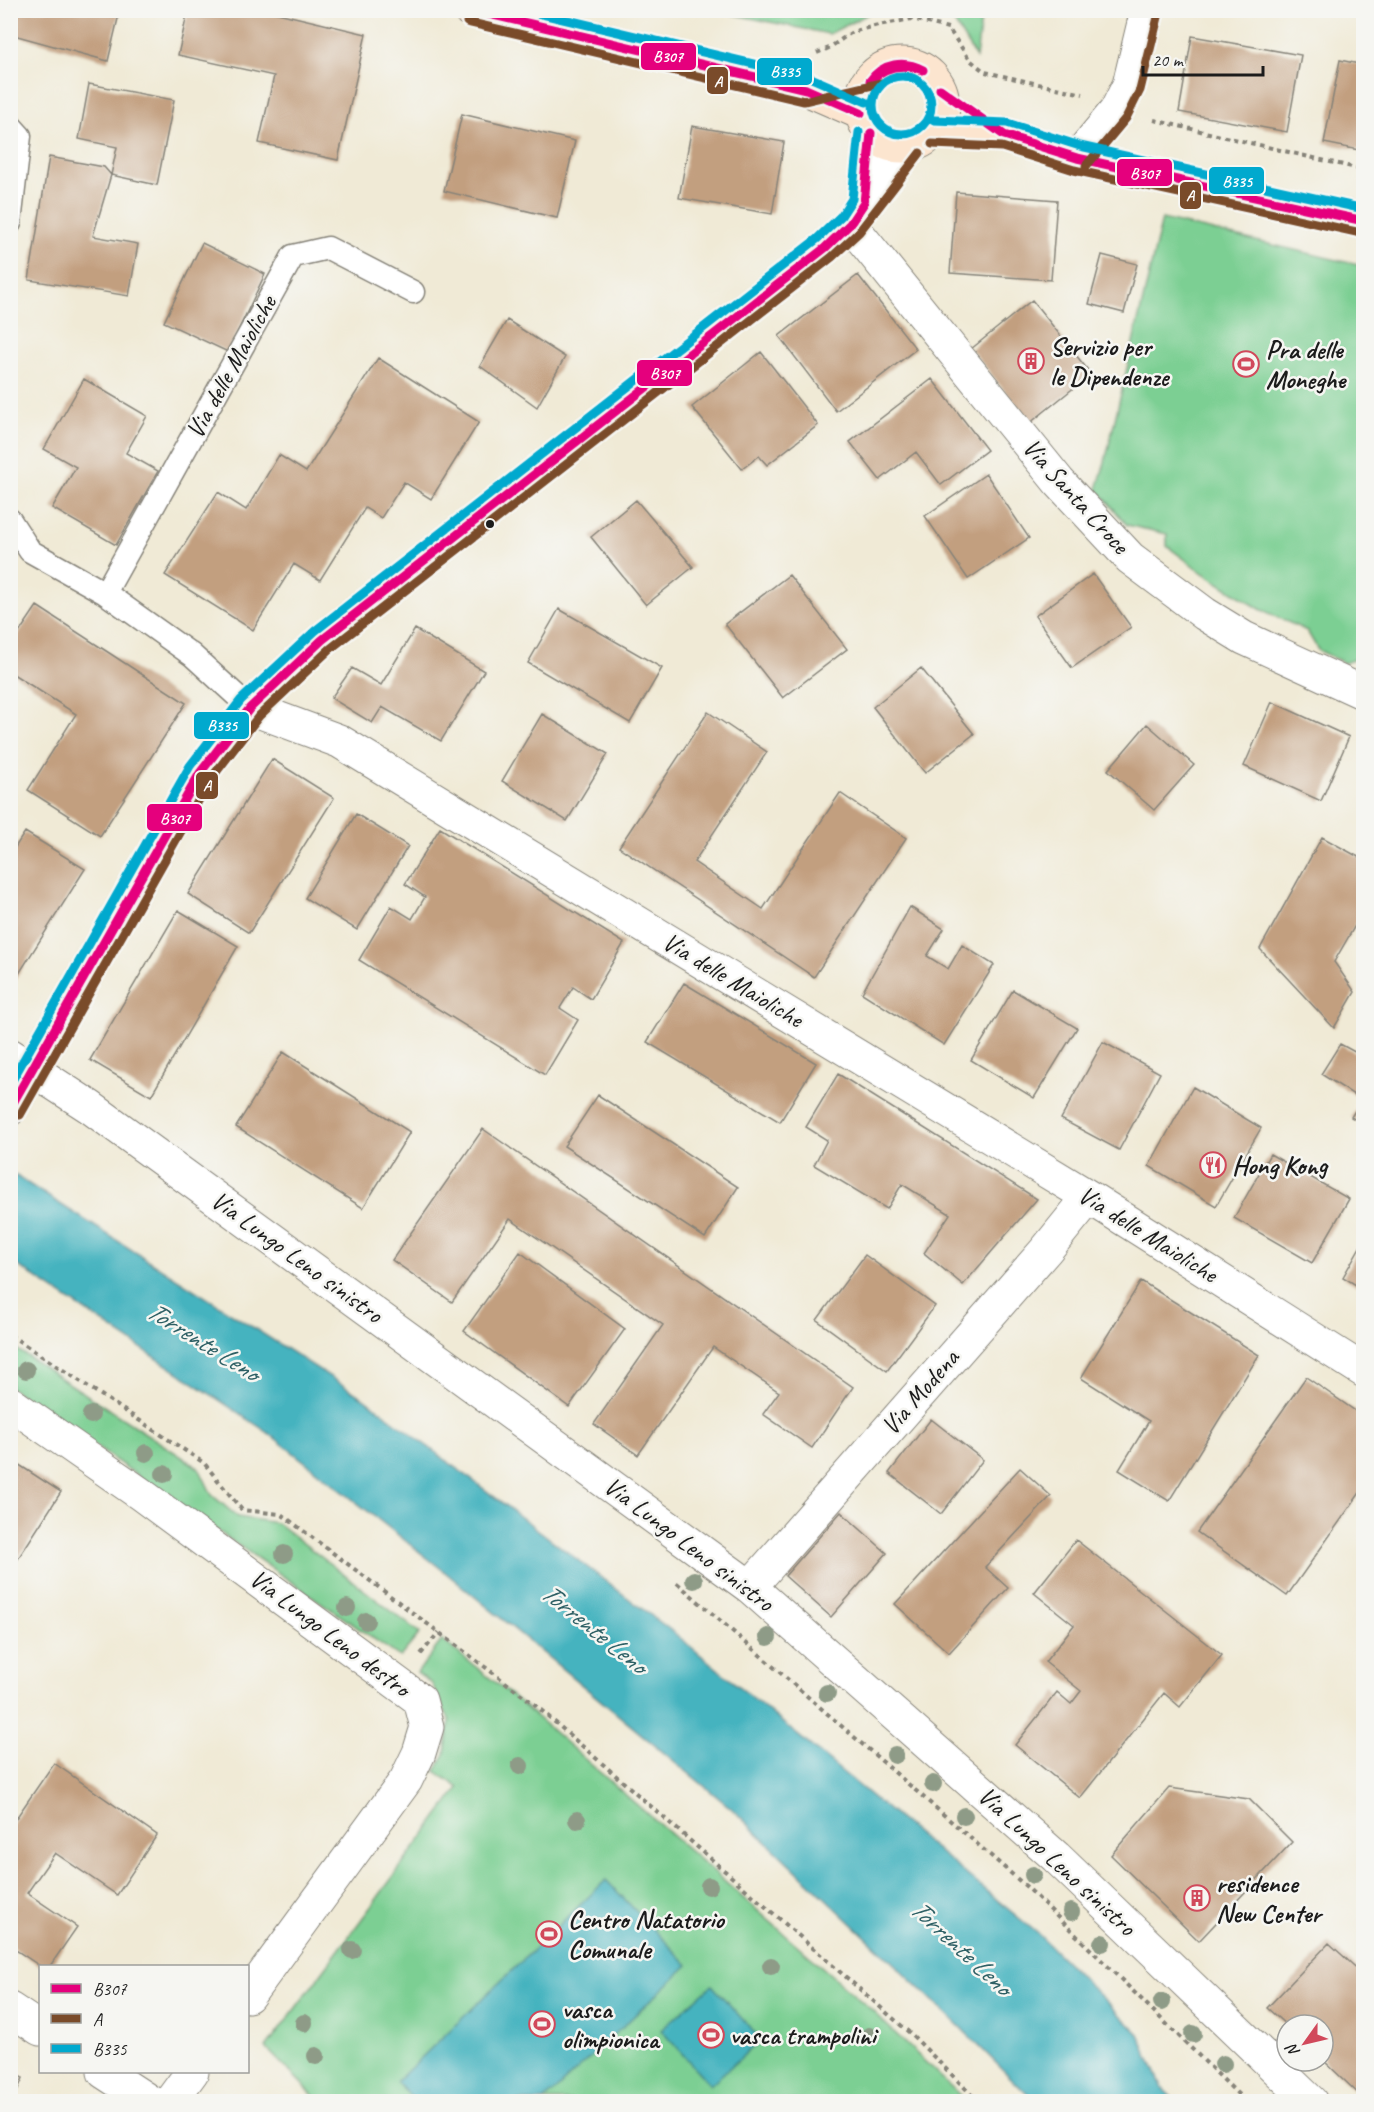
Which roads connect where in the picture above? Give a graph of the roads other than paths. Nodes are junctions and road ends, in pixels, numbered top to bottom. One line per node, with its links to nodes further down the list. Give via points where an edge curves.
1 (470, 10): 4 (main road)
2 (1147, 10): 10 (street, via 1129,85 1116,111)
3 (878, 71): 4 (main road); 5 (main road, via 901,64 913,66 924,70); 6 (main road, via 870,79 861,102)
4 (806, 89): 6 (main road)
5 (940, 89): 8 (main road); 9 (main road, via 940,122)
6 (866, 123): 9 (main road, via 882,142 896,146); 11 (street)
7 (10, 125): 13 (lane, via 20,136)
8 (1004, 135): 9 (main road); 10 (main road)
9 (922, 139): 11 (street)
10 (1077, 158): 12 (main road)
11 (857, 213): 17 (street, Via Santa Croce, via 1059,482 1130,558 1244,638); 18 (street, via 815,255 322,640)
12 (1364, 221)
13 (10, 223)
14 (413, 292): 16 (lane, Via delle Maioliche, via 328,248 293,256)
15 (10, 520): 16 (lane, Via delle Maioliche, via 30,551)
16 (105, 592): 18 (lane, Via delle Maioliche, via 192,656)
17 (1364, 693)
18 (250, 708): 19 (street, via 200,772); 21 (street, Via delle Maioliche, via 339,741)
19 (22, 1062): 20 (street); 24 (street, Via Lungo Leno sinistro, via 110,1121)
20 (10, 1109)
21 (1089, 1197): 22 (street, Via delle Maioliche); 24 (street, Via Modena)
22 (1364, 1371)
23 (10, 1404): 25 (street, Via Lungo Leno destro, via 142,1495 420,1700 427,1727 406,1780)
24 (750, 1587): 32 (street, Via Lungo Leno sinistro, via 1056,1857)
25 (249, 1995)
26 (10, 2009): 27 (street)
27 (39, 2028)
28 (106, 2073): 30 (street)
29 (191, 2073): 31 (street)
30 (150, 2102)
31 (170, 2102)
32 (1311, 2102)

